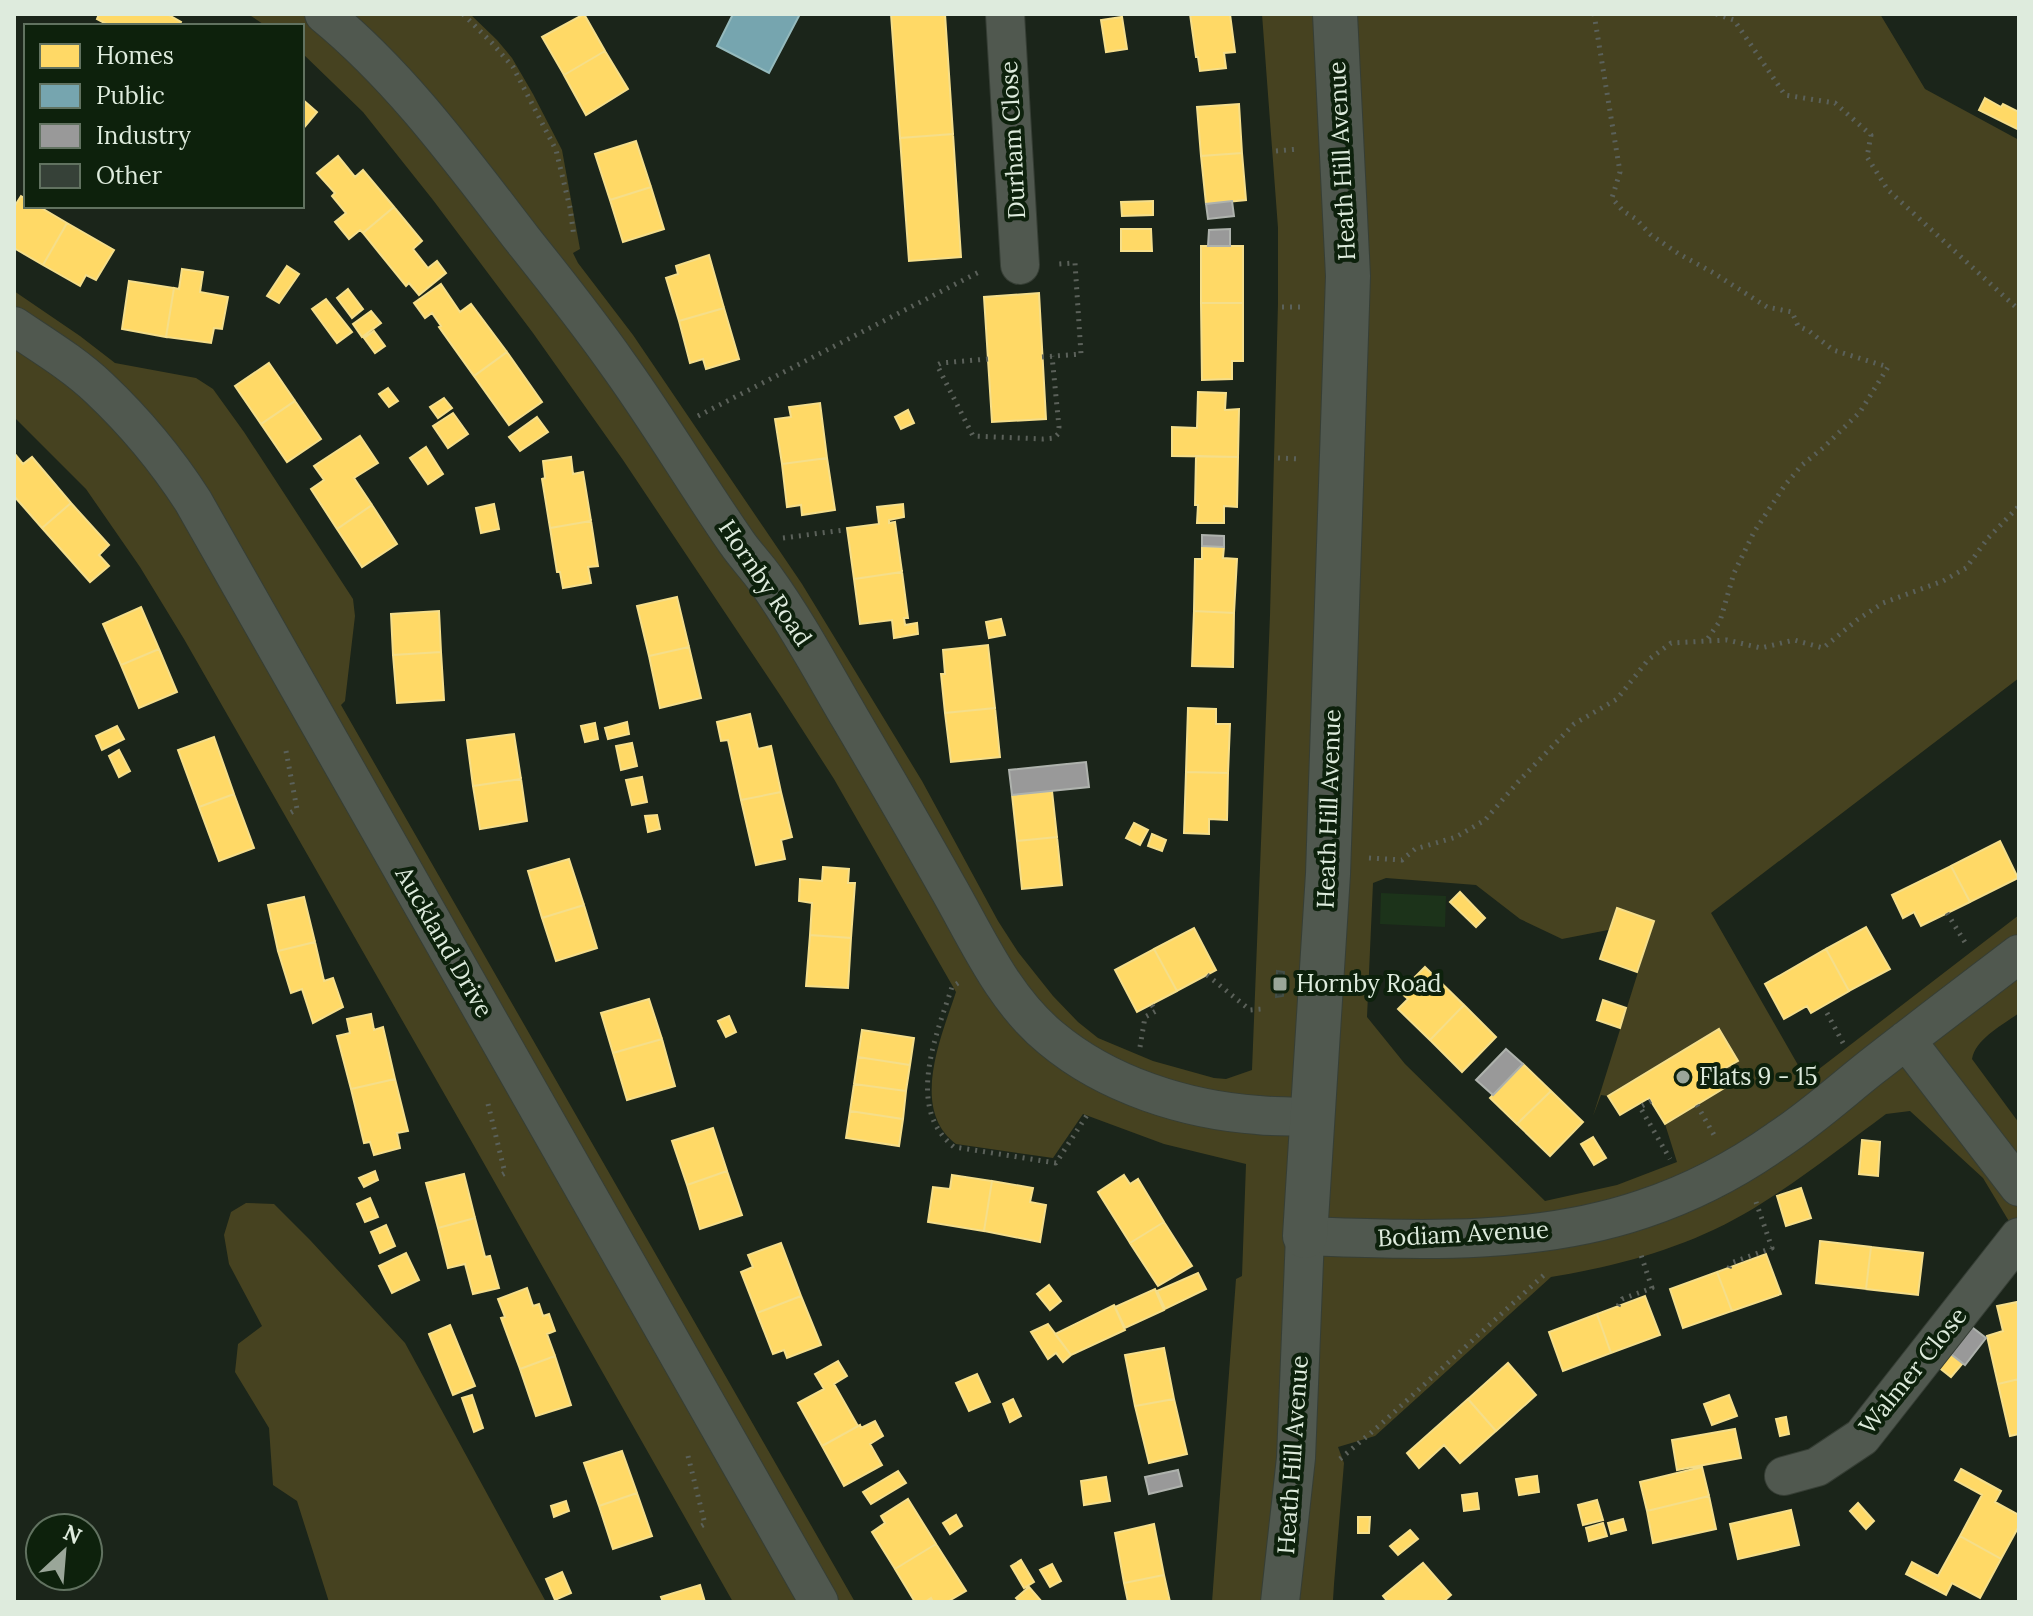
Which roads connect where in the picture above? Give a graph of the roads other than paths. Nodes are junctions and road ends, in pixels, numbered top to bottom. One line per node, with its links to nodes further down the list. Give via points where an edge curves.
1 (324, 14): 8 (street, Hornby Road, via 379,63 477,179 621,368 805,641 991,964 1036,1025 1095,1069 1169,1098 1223,1111)
2 (1005, 14): 4 (street, Durham Close)
3 (1335, 14): 8 (street, Heath Hill Avenue, via 1348,276 1328,856)
4 (1020, 265)
5 (14, 326): 13 (street, Auckland Drive, via 97,386 148,439 193,501)
6 (2019, 954): 7 (street, Bodiam Avenue)
7 (1906, 1040): 9 (street); 10 (street, Bodiam Avenue, via 1749,1160 1642,1209 1562,1229 1488,1237)
8 (1312, 1117): 10 (street, Heath Hill Avenue)
9 (2019, 1187)
10 (1305, 1236): 14 (street, Heath Hill Avenue, via 1296,1458)
11 (2019, 1237): 12 (street, Walmer Close, via 1862,1437 1817,1467)
12 (1784, 1476)
13 (819, 1602)
14 (1280, 1602)

